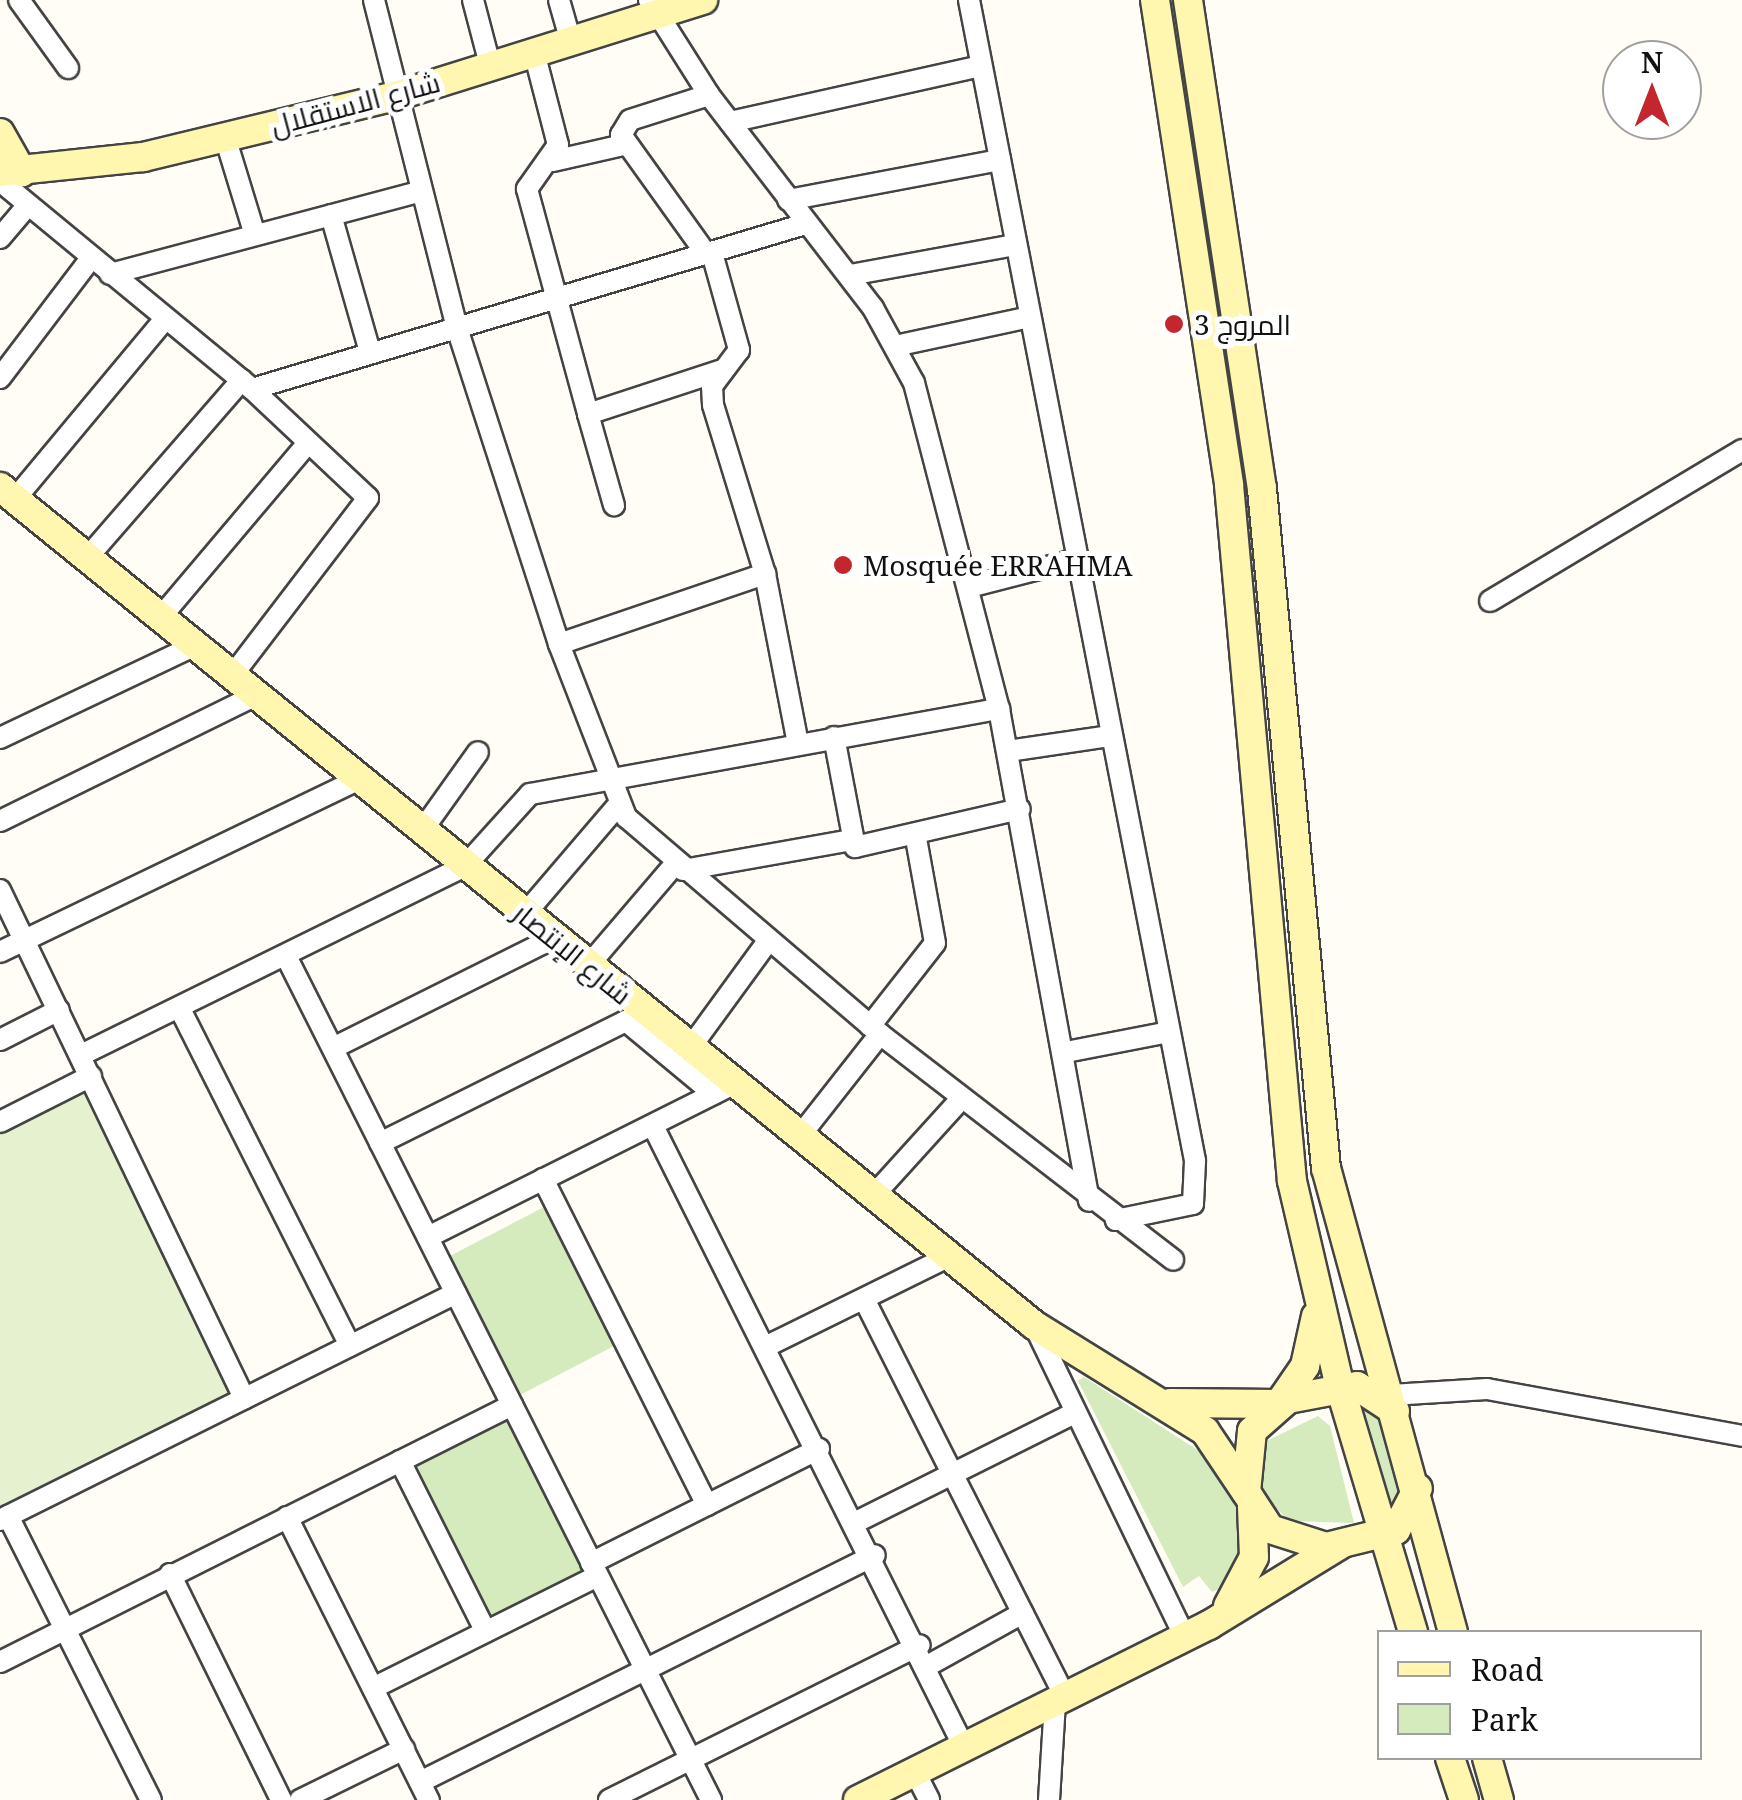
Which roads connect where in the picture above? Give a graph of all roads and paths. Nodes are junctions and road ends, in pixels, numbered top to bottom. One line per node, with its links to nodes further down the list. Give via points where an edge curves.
1 (18, 0): 14 (street)
2 (374, 0): 16 (street)
3 (473, 0): 12 (street)
4 (559, 0): 10 (street)
5 (704, 0): 9 (main road, شارع الاستقلال)
6 (969, 0): 13 (street)
7 (1154, 0): 109 (main road, via 1229,485 1292,1181)
8 (1188, 0): 119 (main road, via 1262,490 1326,1168)
9 (652, 8): 10 (main road, شارع الاستقلال); 15 (street)
10 (571, 42): 11 (main road, شارع الاستقلال)
11 (534, 52): 12 (main road, شارع الاستقلال); 22 (street, via 556,135)
12 (490, 65): 16 (main road, شارع الاستقلال)
13 (981, 66): 17 (street); 21 (street)
14 (68, 68)
15 (709, 95): 17 (street); 20 (street, via 630,120)
16 (396, 96): 19 (main road, شارع الاستقلال); 24 (street)
17 (730, 122): 25 (street)
18 (0, 133): 23 (main road)
19 (225, 137): 23 (main road, شارع الاستقلال); 29 (street)
20 (622, 144): 22 (street); 32 (street)
21 (1000, 160): 25 (street); 31 (street)
22 (553, 161): 36 (street, via 534,170 527,189)
23 (7, 175): 26 (street)
24 (421, 191): 27 (street); 39 (street)
25 (788, 200): 28 (street)
26 (28, 204): 30 (street); 33 (street)
27 (331, 215): 29 (street); 41 (street)
28 (805, 224): 32 (street); 35 (street)
29 (255, 235): 34 (street)
30 (0, 238)
31 (1014, 245): 35 (street); 37 (street)
32 (709, 254): 36 (street); 42 (street, via 740,350)
33 (92, 258): 34 (street); 43 (street)
34 (110, 274): 38 (street)
35 (850, 275): 40 (street)
36 (560, 298): 39 (street); 45 (street)
37 (1030, 317): 40 (street); 51 (street)
38 (164, 320): 44 (street); 48 (street)
39 (456, 324): 41 (street); 56 (street)
40 (895, 346): 53 (street, via 928,423)
41 (370, 352): 44 (street)
42 (719, 371): 45 (street); 52 (street, via 713,405)
43 (0, 378)
44 (247, 385): 46 (street); 50 (street)
45 (588, 414): 49 (street)
46 (308, 443): 55 (street); 58 (street, via 360,487 367,505)
47 (1742, 450): 54 (street)
48 (8, 493): 50 (main road, شارع الإنتصار)
49 (614, 505)
50 (87, 558): 55 (main road, شارع الإنتصار)
51 (1074, 560): 53 (street); 61 (street)
52 (766, 574): 56 (street); 64 (street)
53 (968, 587): 60 (street)
54 (1490, 601)
55 (160, 618): 57 (main road, شارع الإنتصار)
56 (558, 644): 67 (street)
57 (194, 646): 58 (main road, شارع الإنتصار); 63 (street)
58 (232, 676): 59 (main road, شارع الإنتصار)
59 (256, 695): 68 (main road, شارع الإنتصار); 71 (street)
60 (999, 710): 62 (street); 65 (street)
61 (1110, 736): 65 (street); 88 (street)
62 (834, 737): 64 (street); 74 (street)
63 (0, 738)
64 (798, 743): 67 (street)
65 (1008, 751): 70 (street)
66 (478, 752): 72 (street)
67 (606, 775): 69 (street); 75 (street, via 530,794)
68 (358, 779): 72 (main road, شارع الإنتصار); 80 (street)
69 (620, 804): 76 (street); 78 (street)
70 (1020, 809): 73 (street); 92 (street)
71 (0, 821)
72 (422, 832): 75 (main road, شارع الإنتصار)
73 (916, 838): 74 (street, via 869,847); 87 (street, via 935,943)
74 (852, 840): 76 (street)
75 (466, 866): 78 (main road, شارع الإنتصار); 83 (street)
76 (679, 867): 81 (street); 84 (street)
77 (0, 890): 80 (street)
78 (524, 914): 79 (main road, شارع الإنتصار)
79 (554, 938): 84 (main road, شارع الإنتصار); 90 (street)
80 (24, 939): 82 (street); 86 (street)
81 (768, 941): 87 (street); 91 (street)
82 (0, 952)
83 (286, 956): 85 (street); 90 (street)
84 (588, 966): 91 (main road, شارع الإنتصار)
85 (180, 1008): 93 (street); 112 (street)
86 (59, 1010): 89 (street); 93 (street)
87 (874, 1030): 96 (street); 99 (street)
88 (1169, 1032): 92 (street); 104 (street, via 1196,1191 1179,1210)
89 (0, 1040)
90 (332, 1048): 100 (street)
91 (690, 1048): 95 (main road, شارع الإنتصار)
92 (1066, 1052): 103 (street)
93 (81, 1054): 94 (street)
94 (91, 1076): 97 (street); 115 (street)
95 (724, 1089): 98 (street); 99 (main road, شارع الإنتصار); 100 (street, via 626,1021)
96 (960, 1099): 102 (street); 103 (street)
97 (0, 1122)
98 (652, 1126): 101 (street); 113 (street)
99 (799, 1137): 102 (main road, شارع الإنتصار)
100 (380, 1143): 105 (street)
101 (543, 1180): 105 (street); 127 (street)
102 (873, 1196): 106 (main road, شارع الإنتصار)
103 (1089, 1201): 104 (street)
104 (1116, 1220): 107 (street)
105 (428, 1237): 108 (street)
106 (948, 1257): 110 (street); 111 (main road, شارع الإنتصار)
107 (1173, 1260)
108 (456, 1293): 112 (street); 118 (street)
109 (1317, 1295): 114 (main road); 117 (main road, via 1312,1350)
110 (864, 1299): 113 (street); 124 (street)
111 (1034, 1325): 116 (main road, شارع الإنتصار); 120 (street)
112 (350, 1346): 115 (street)
113 (767, 1346): 122 (street)
114 (1340, 1387): 117 (main road); 119 (main road, via 1378,1392); 131 (main road)
115 (244, 1398): 129 (street)
116 (1158, 1402): 117 (main road, via 1230,1410); 126 (main road, شارع الإنتصار, via 1221,1447)
117 (1279, 1404): 126 (main road, via 1246,1446)
118 (512, 1405): 123 (street); 134 (street)
119 (1395, 1406): 121 (street, via 1487,1388); 125 (main road)
120 (1075, 1413): 124 (street); 140 (street)
121 (1742, 1436)
122 (820, 1449): 127 (street); 130 (street)
123 (400, 1461): 128 (street); 141 (street)
124 (952, 1474): 130 (street); 136 (street)
125 (1417, 1482): 131 (main road, via 1411,1514); 139 (main road)
126 (1249, 1499): 132 (main road, via 1296,1544); 140 (main road, via 1249,1575)
127 (707, 1505): 134 (street)
128 (287, 1517): 135 (street); 146 (street)
129 (4, 1518): 137 (street)
130 (858, 1521): 133 (street)
131 (1386, 1536): 132 (main road); 138 (main road)
132 (1341, 1544): 140 (main road)
133 (875, 1554): 142 (street); 145 (street)
134 (595, 1569): 141 (street); 145 (street)
135 (170, 1574): 137 (street); 156 (street)
136 (1022, 1613): 144 (street); 147 (street)
137 (64, 1628): 143 (street); 155 (street)
138 (1413, 1630)
139 (1452, 1630)
140 (1197, 1631): 147 (main road)
141 (486, 1632): 146 (street)
142 (920, 1645): 144 (street); 150 (street)
143 (0, 1662)
144 (930, 1665): 148 (street)
145 (646, 1669): 150 (street); 154 (street)
146 (373, 1688): 149 (street)
147 (1060, 1699): 148 (main road); 162 (street)
148 (964, 1747): 153 (main road)
149 (404, 1749): 154 (street); 157 (street)
150 (691, 1759): 158 (street); 159 (street)
151 (1451, 1760): 163 (main road)
152 (1488, 1760): 164 (main road)
153 (915, 1772): 160 (main road); 161 (street)
154 (425, 1791)
155 (151, 1800)
156 (281, 1800)
157 (300, 1800)
158 (609, 1800)
159 (711, 1800)
160 (858, 1800)
161 (929, 1800)
162 (1049, 1800)
163 (1464, 1800)
164 (1499, 1800)

